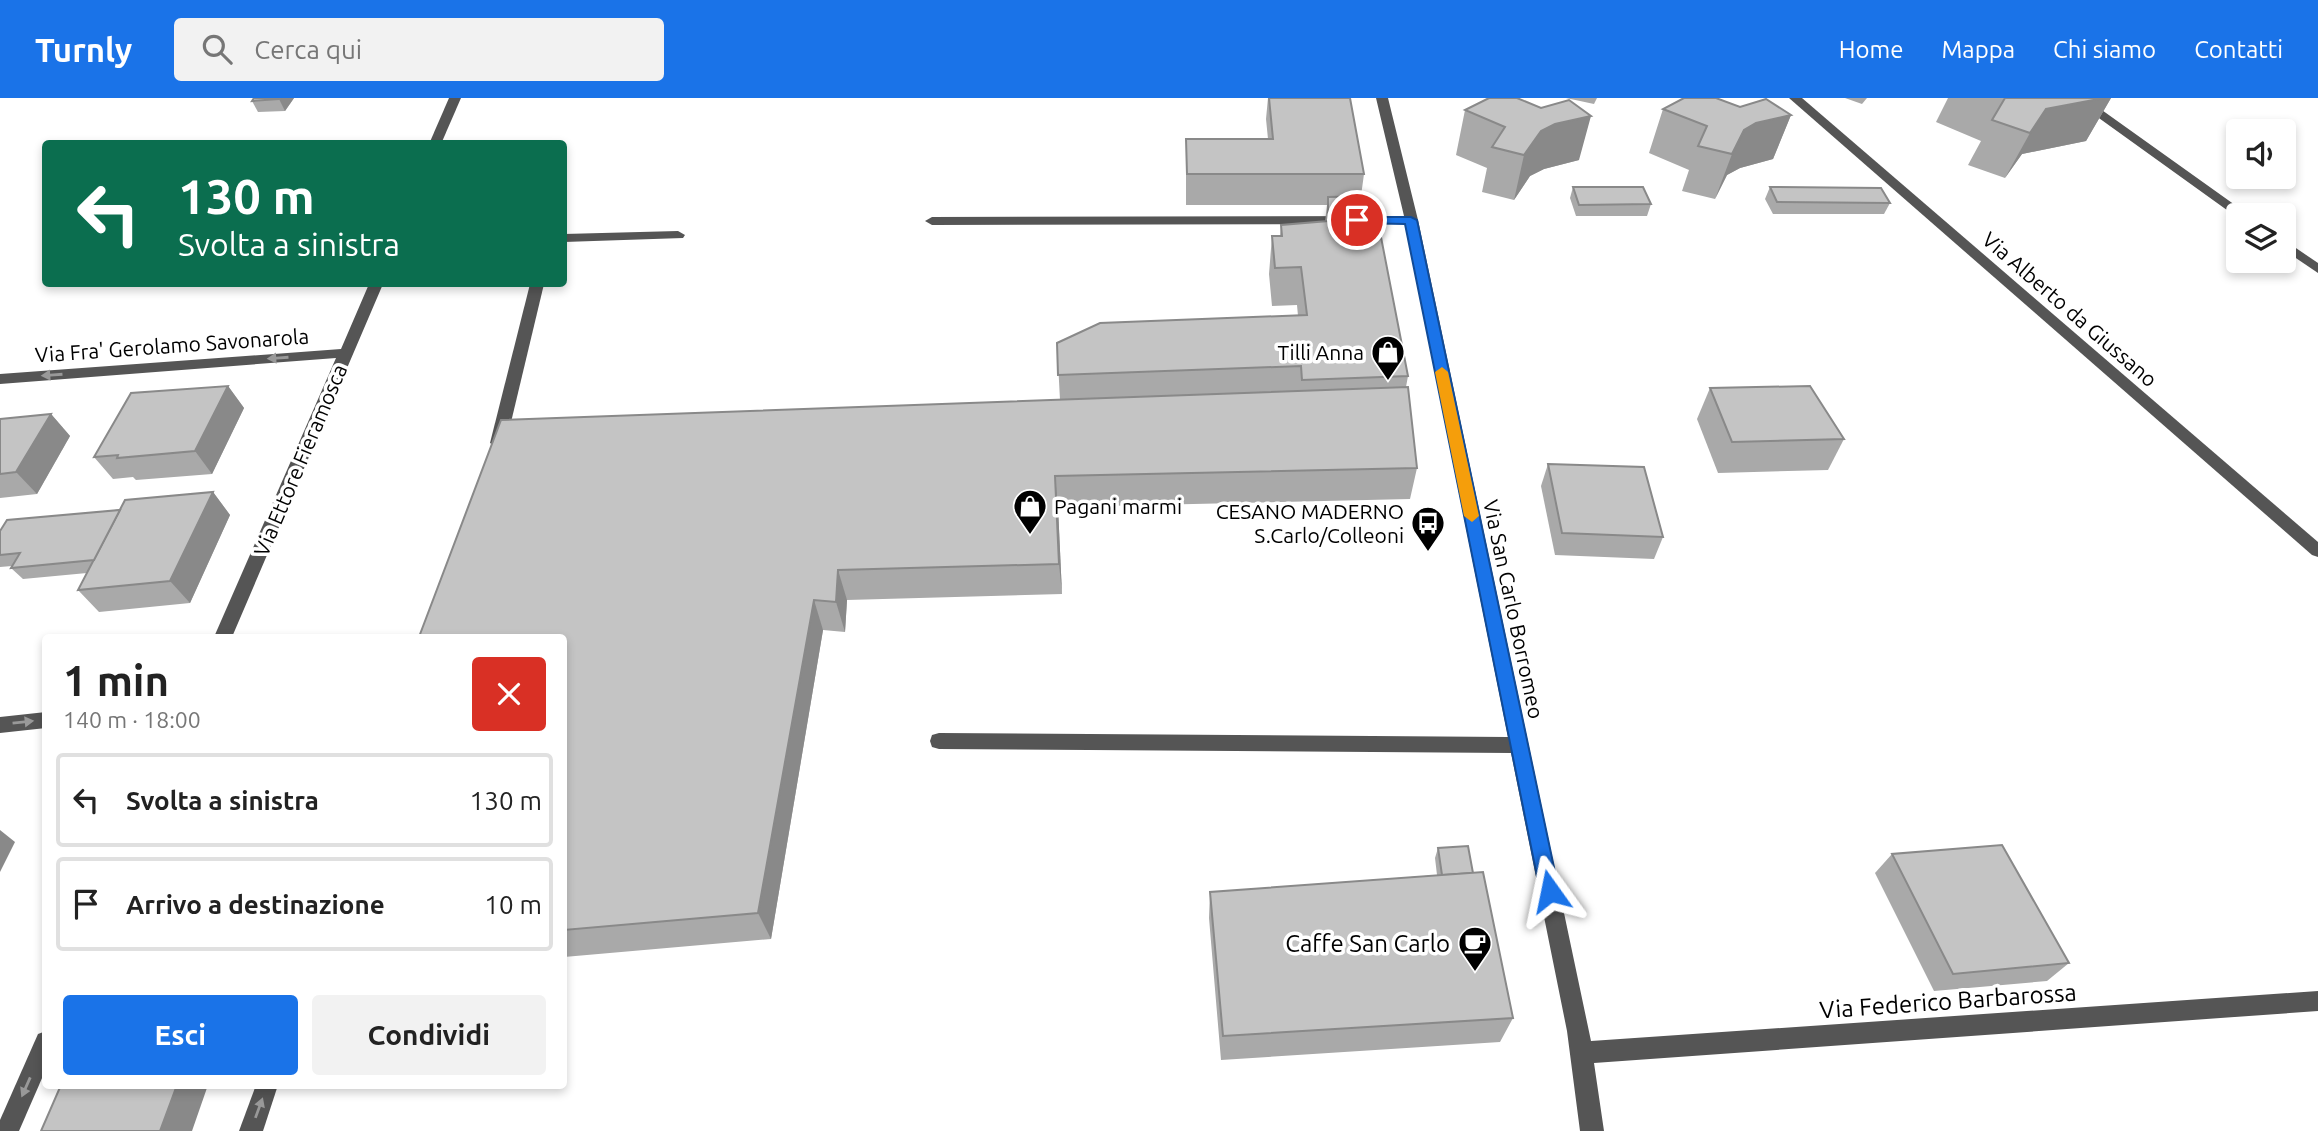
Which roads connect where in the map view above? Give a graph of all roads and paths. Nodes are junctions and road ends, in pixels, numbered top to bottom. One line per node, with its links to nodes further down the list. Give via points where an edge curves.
1 (455, 98): 5 (street)
2 (1382, 98): 7 (street, Via San Carlo Borromeo)
3 (1796, 98): 18 (street, Via Alberto da Giussano)
4 (2077, 98): 6 (street)
5 (438, 140)
6 (2226, 203)
7 (1411, 220): 8 (street); 23 (street, Via San Carlo Borromeo)
8 (932, 221)
9 (678, 235): 10 (street)
10 (567, 238)
11 (2296, 253): 12 (street)
12 (2318, 269)
13 (375, 287): 15 (street, Via Ettore Fieramosca)
14 (536, 287): 17 (street)
15 (346, 353): 16 (street, Via Fra' Gerolamo Savonarola, one-way to 16); 19 (street, Via Ettore Fieramosca)
16 (0, 379)
17 (501, 447)
18 (2318, 551)
19 (224, 634)
20 (42, 720): 21 (street, one-way to 20)
21 (0, 725)
22 (939, 741): 23 (street)
23 (1520, 745): 26 (street, Via San Carlo Borromeo)
24 (2318, 1001): 26 (street, Via Federico Barbarossa)
25 (42, 1051): 28 (street, one-way to 28)
26 (1582, 1053): 30 (street, Via San Carlo Borromeo)
27 (266, 1089): 29 (street, one-way to 27)
28 (7, 1131)
29 (251, 1131)
30 (1592, 1131)

